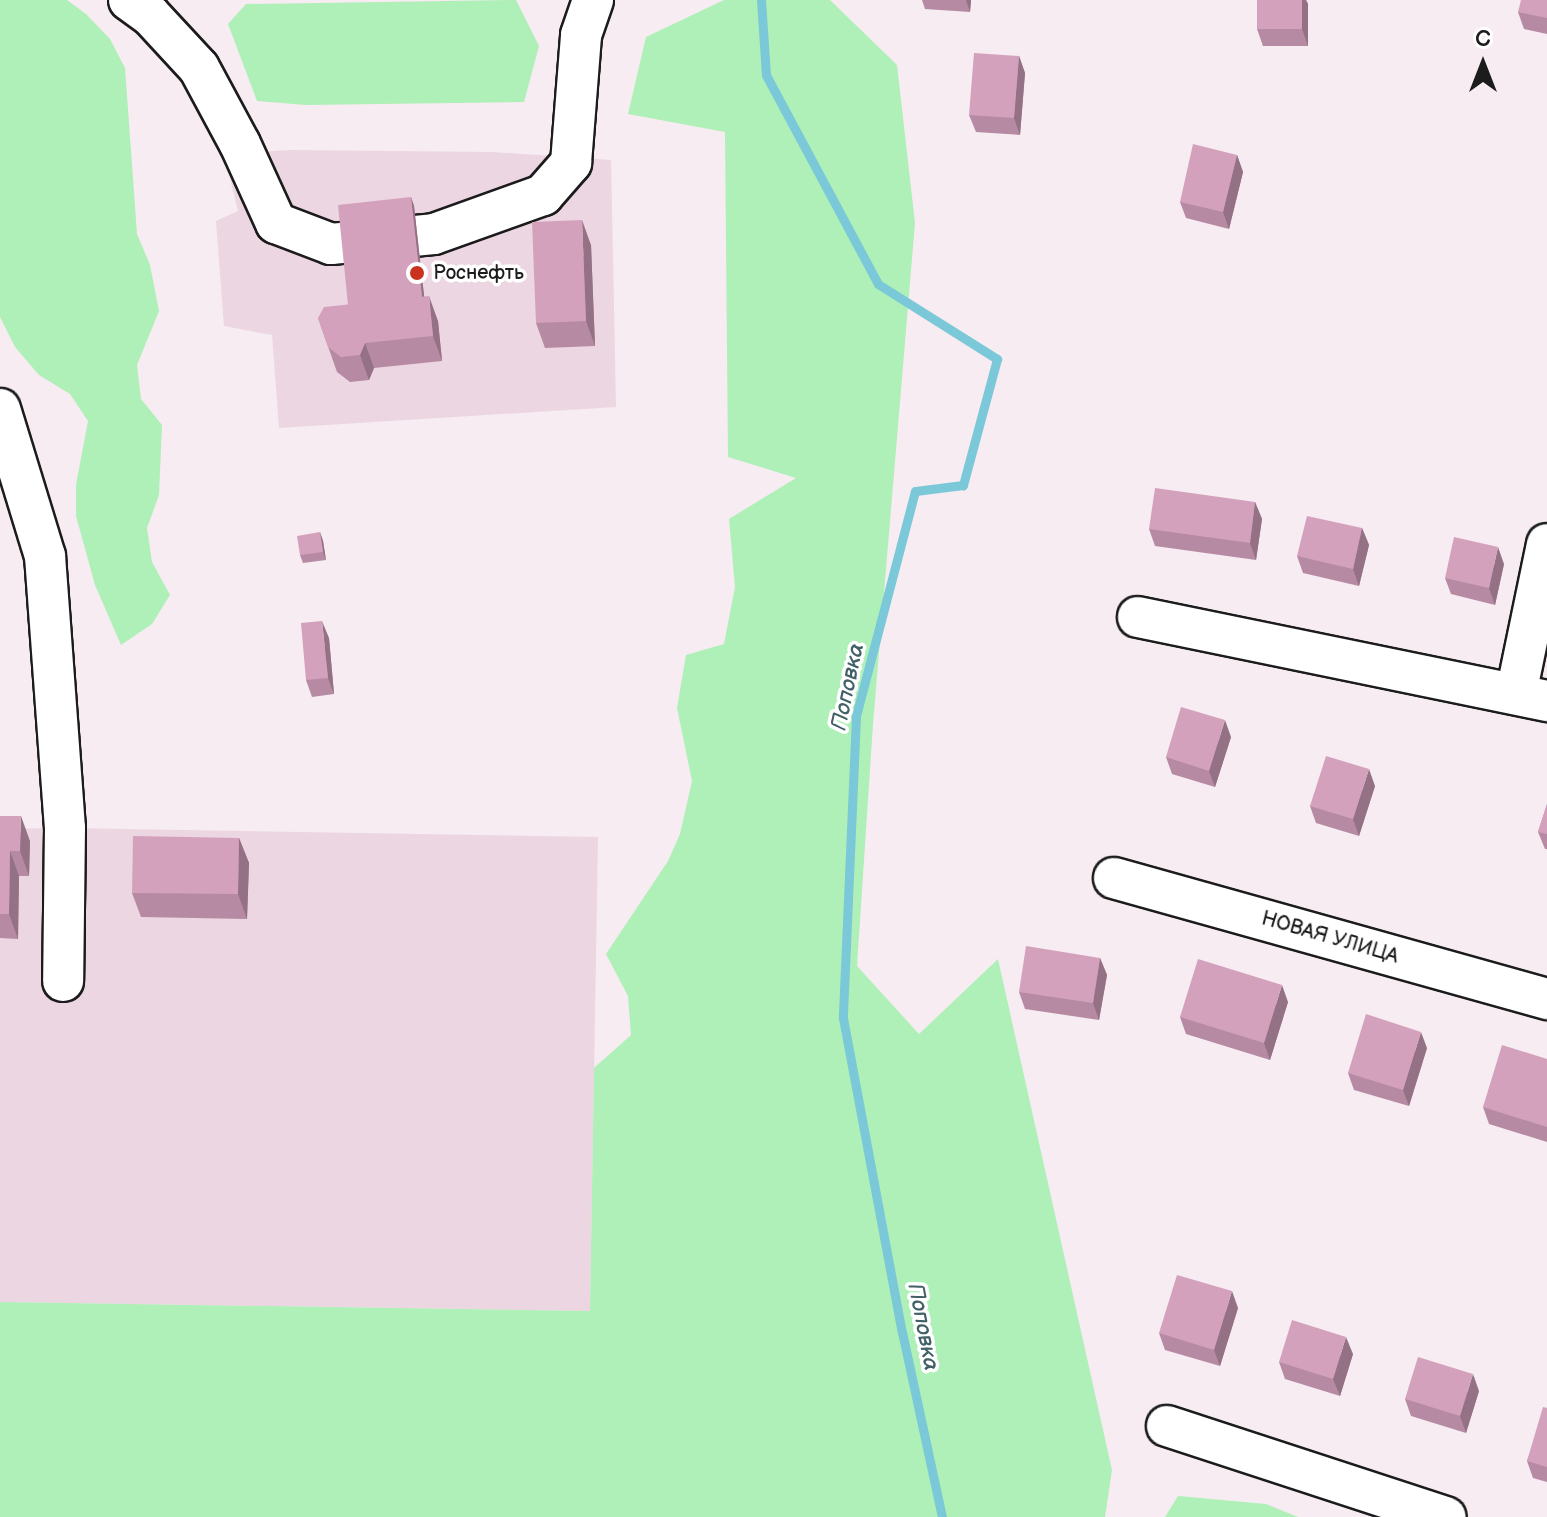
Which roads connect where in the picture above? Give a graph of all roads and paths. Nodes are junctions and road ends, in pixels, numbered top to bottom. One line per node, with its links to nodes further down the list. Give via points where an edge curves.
1 (129, 0): 2 (street, via 199,68 276,223 331,244 434,234 543,195 571,163 581,35)
2 (593, 0)
3 (0, 409): 8 (street, via 45,556 65,828)
4 (1547, 544): 6 (street)
5 (1138, 617): 6 (street)
6 (1532, 698)
7 (1114, 878): 9 (street, НОВАЯ УЛИЦА)
8 (63, 981)
9 (1547, 999)
10 (1167, 1426): 11 (street)
11 (1446, 1517)

